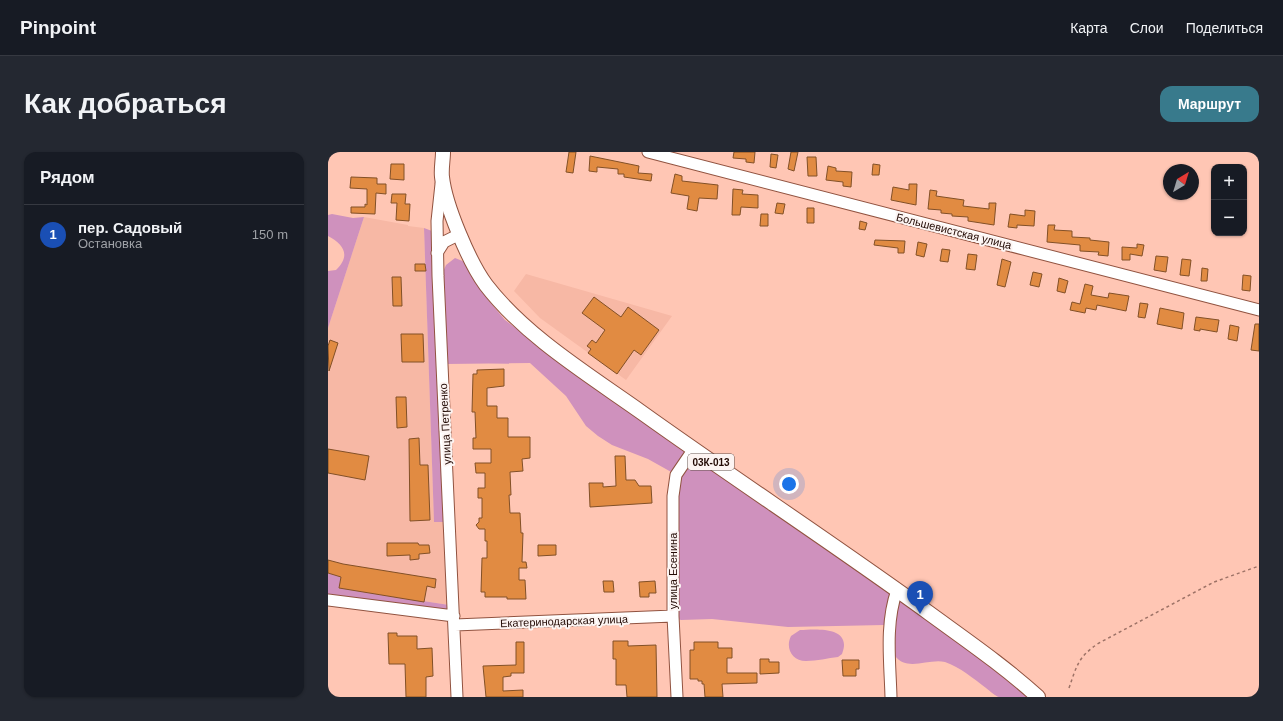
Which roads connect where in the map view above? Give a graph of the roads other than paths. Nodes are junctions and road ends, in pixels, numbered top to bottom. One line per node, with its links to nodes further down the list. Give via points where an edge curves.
1 (443, 152): 3 (main road, улица Петренко / 03К-013)
2 (648, 152): 6 (street, Большевистская улица)
3 (442, 177): 4 (main road, 03К-013); 5 (street, улица Петренко, via 438,210)
4 (460, 234): 5 (street, via 444,242); 7 (main road, 03К-013, via 486,285 512,313 556,350)
5 (438, 253): 11 (street, улица Петренко)
6 (1259, 310)
7 (694, 450): 8 (main road, 03К-013); 10 (street, улица Есенина, via 679,470 674,485)
8 (897, 590): 14 (street, via 891,611 889,634); 15 (main road, 03К-013, via 1004,668)
9 (328, 600): 11 (street, Екатеринодарская улица)
10 (674, 616): 11 (street, Екатеринодарская улица); 13 (street, улица Есенина)
11 (454, 621): 12 (street, улица Петренко)
12 (457, 697)
13 (677, 697)
14 (891, 697)
15 (1038, 697)

